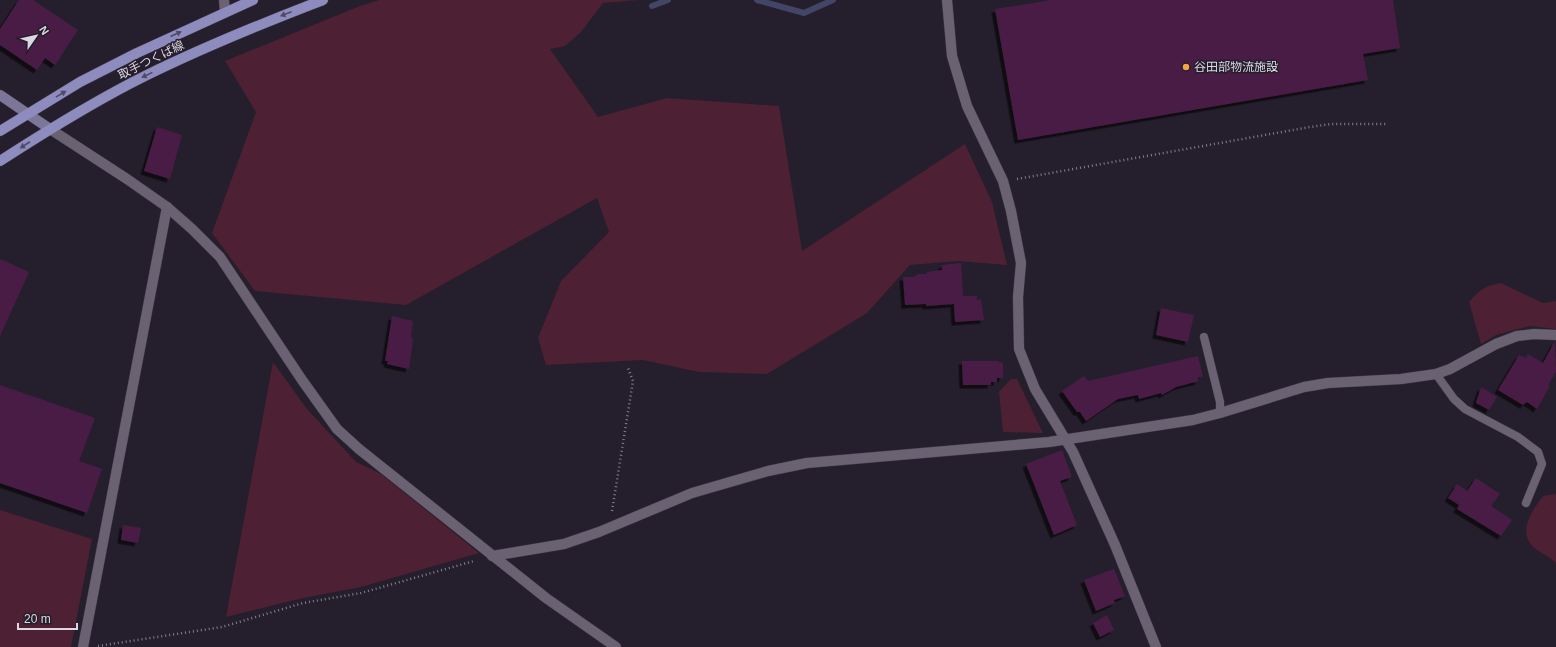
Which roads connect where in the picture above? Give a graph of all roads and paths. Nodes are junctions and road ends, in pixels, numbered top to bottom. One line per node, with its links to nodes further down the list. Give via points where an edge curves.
1 (224, 0): 5 (street)
2 (253, 0): 5 (main road, 取手つくば線)
3 (323, 0): 9 (main road, 取手つくば線, one-way to 9, via 234,35 146,75)
4 (948, 0): 12 (street, via 952,56 967,106)
5 (225, 12): 7 (main road, 取手つくば線, one-way to 5, via 80,82)
6 (0, 95): 7 (street)
7 (27, 114): 9 (street); 10 (main road, 取手つくば線)
8 (1388, 124): 12 (path, via 1330,124)
9 (50, 129): 11 (main road, 取手つくば線, one-way to 11); 13 (street)
10 (0, 131)
11 (0, 161)
12 (1003, 181): 19 (street, via 1012,210 1021,263 1018,297 1019,349 1035,390)
13 (167, 207): 22 (street, via 220,257 337,429); 23 (street)
14 (1556, 336): 17 (street, via 1517,336)
15 (1204, 338): 18 (lane, via 1220,402)
16 (628, 368): 21 (path, via 633,381 612,510)
17 (1436, 374): 18 (street, via 1304,387); 20 (lane, via 1454,399 1465,409 1518,437 1538,452 1542,464)
18 (1220, 413): 19 (street, via 1193,420)
19 (1065, 440): 21 (street, via 807,463 768,471 700,491); 26 (street, via 1073,452 1112,538)
20 (1526, 503)
21 (615, 526): 22 (street, via 564,544)
22 (492, 556): 24 (path, via 361,593 303,603 222,627); 25 (street)
23 (83, 647)
24 (91, 647)
25 (616, 647)
26 (1156, 647)

